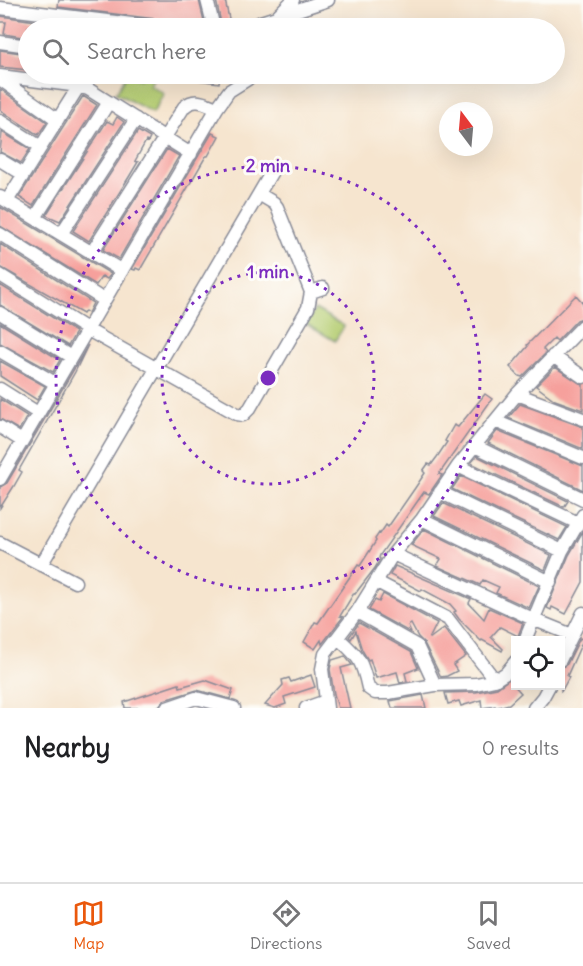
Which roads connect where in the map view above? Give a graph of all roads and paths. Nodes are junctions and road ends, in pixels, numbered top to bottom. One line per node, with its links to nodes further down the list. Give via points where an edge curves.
1 (207, 0): 7 (street)
2 (293, 0): 5 (street)
3 (328, 0): 5 (street)
4 (0, 8): 6 (street)
5 (276, 17): 8 (street)
6 (82, 18)
7 (212, 18)
8 (273, 18)
9 (0, 42): 10 (street)
10 (18, 45)
11 (0, 78): 12 (street); 19 (street)
12 (18, 80)
13 (59, 84): 15 (street)
14 (240, 84): 17 (street, via 229,91)
15 (79, 86): 16 (street); 19 (street)
16 (109, 102): 18 (street); 29 (street)
17 (217, 108): 21 (street, via 196,100 189,102); 23 (street)
18 (136, 119): 21 (street); 31 (street)
19 (58, 120): 22 (street)
20 (0, 121): 22 (street)
21 (164, 136): 23 (street); 32 (street)
22 (41, 147): 26 (street)
23 (191, 154): 33 (street)
24 (0, 160): 26 (street)
25 (274, 168): 27 (street)
26 (23, 174): 28 (street)
27 (259, 194): 42 (street); 42 (street, via 274,203 317,290 308,308 246,414 237,414)
28 (3, 199): 29 (street)
29 (35, 218): 31 (street)
30 (0, 234): 35 (street)
31 (61, 234): 32 (street)
32 (92, 252): 33 (street)
33 (122, 271): 35 (street)
34 (0, 275): 38 (street)
35 (105, 300): 38 (street)
36 (0, 313): 41 (street)
37 (583, 326): 40 (street)
38 (88, 330): 41 (street); 42 (street)
39 (0, 351): 44 (street)
40 (553, 356): 43 (street); 46 (street)
41 (71, 357): 44 (street)
42 (157, 369): 63 (street)
43 (583, 377)
44 (55, 384): 47 (street)
45 (0, 389): 47 (street)
46 (518, 394): 48 (street); 49 (street)
47 (38, 413): 51 (street)
48 (583, 419)
49 (495, 421): 52 (street); 53 (street)
50 (0, 427): 51 (street)
51 (22, 441): 55 (street)
52 (475, 446): 54 (street); 57 (street)
53 (583, 458)
54 (458, 466): 56 (street); 59 (street)
55 (2, 470)
56 (440, 492): 58 (street); 61 (street)
57 (583, 499)
58 (422, 519): 62 (street); 66 (street)
59 (580, 519): 61 (street)
60 (0, 543): 63 (street)
61 (562, 551): 66 (street)
62 (393, 554): 65 (street); 69 (street)
63 (41, 565): 64 (street)
64 (75, 582)
65 (376, 582): 67 (street); 75 (street, via 448,620)
66 (550, 582): 69 (street)
67 (357, 612): 72 (street); 76 (street, via 417,646)
68 (583, 613): 70 (street)
69 (535, 620): 70 (street); 71 (street)
70 (572, 635): 73 (street)
71 (527, 636)
72 (338, 638): 76 (street, via 357,655 368,688 375,693); 78 (street, via 325,654 322,669)
73 (565, 651)
74 (511, 667): 75 (street)
75 (495, 680): 76 (street)
76 (435, 685)
77 (547, 690): 82 (street)
78 (327, 705): 81 (street)
79 (167, 708): 80 (street, via 196,698)
80 (234, 708)
81 (306, 708)
82 (534, 708)

